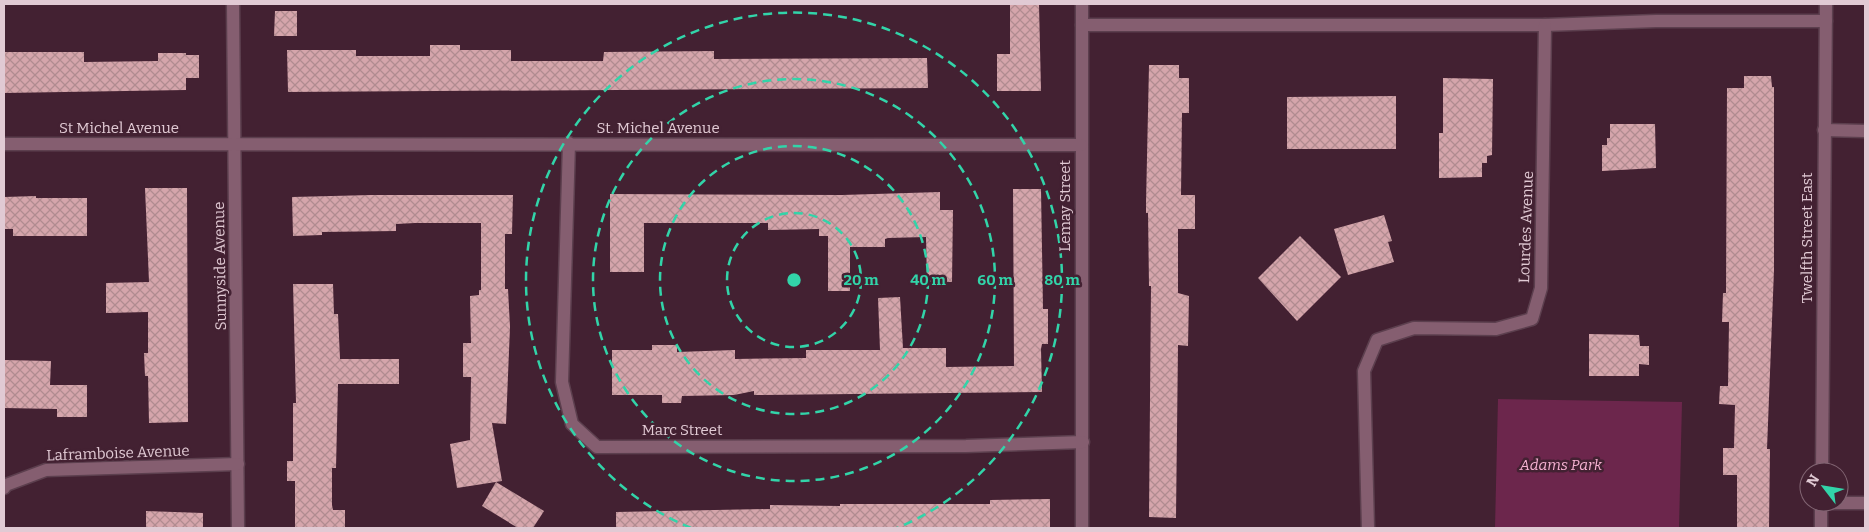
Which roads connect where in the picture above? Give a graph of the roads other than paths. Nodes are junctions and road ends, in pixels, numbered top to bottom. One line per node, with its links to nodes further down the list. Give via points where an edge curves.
1 (233, 4): 11 (street, Sunnyside Avenue)
2 (1082, 4): 5 (street, Lemay Street)
3 (1826, 4): 4 (street, Twelfth Street East)
4 (1826, 21): 6 (street); 7 (street, Twelfth Street East)
5 (1082, 25): 6 (street); 12 (street, Lemay Street)
6 (1545, 25): 22 (street, Lourdes Avenue, via 1541,288 1532,319 1496,329 1414,328 1376,340 1364,371)
7 (1824, 130): 8 (street); 14 (street, Twelfth Street East)
8 (1865, 131)
9 (4, 144): 11 (street, St Michel Avenue)
10 (569, 144): 11 (street, St. Michel Avenue); 12 (street, St. Michel Avenue); 13 (street, Marc Street, via 562,382 572,424 597,447 966,446)
11 (235, 145): 15 (street, Sunnyside Avenue)
12 (1080, 145): 13 (street, Lemay Street)
13 (1083, 442): 21 (street, Lemay Street)
14 (1822, 462)
15 (238, 464): 16 (street, Laframboise Avenue, via 46,470); 20 (street, Sunnyside Avenue)
16 (4, 488)
17 (1849, 503): 18 (street)
18 (1865, 503)
19 (1821, 512): 23 (street)
20 (238, 528)
21 (1082, 528)
22 (1368, 528)
23 (1822, 528)

